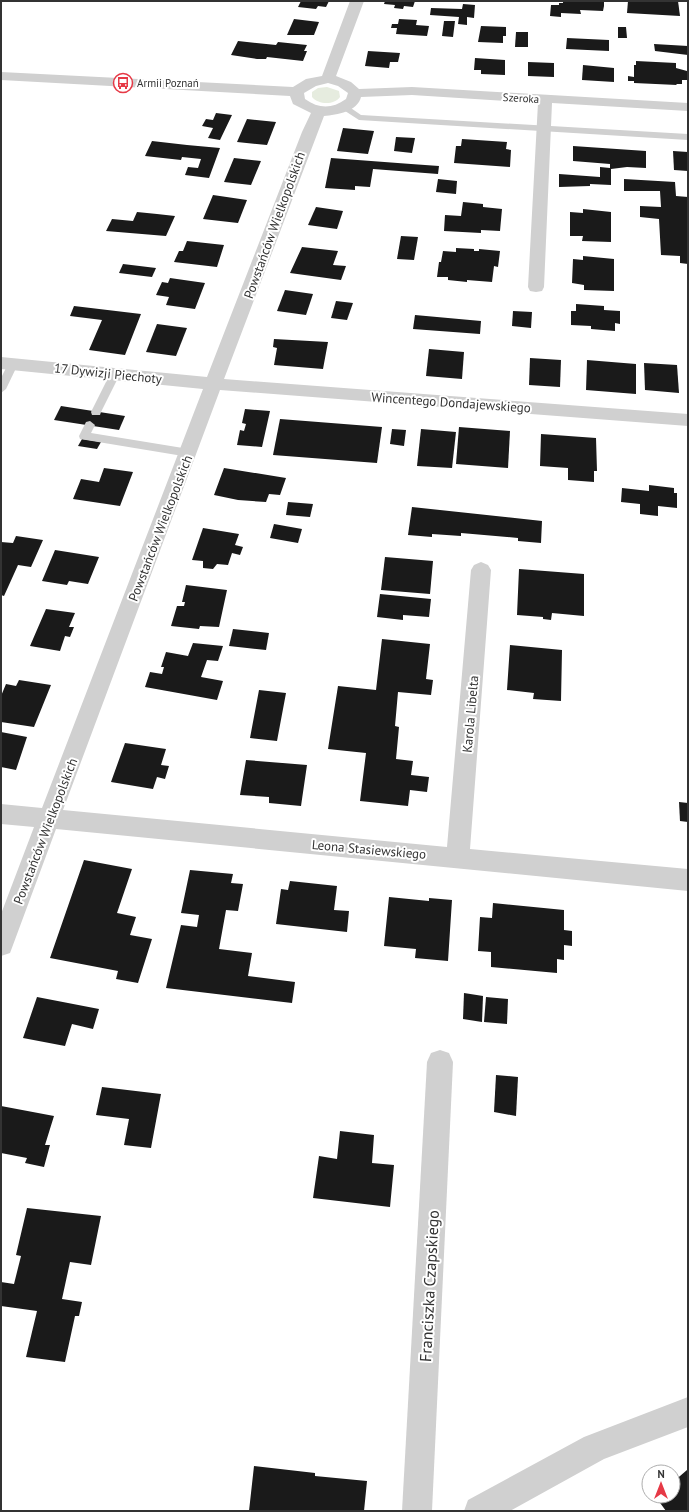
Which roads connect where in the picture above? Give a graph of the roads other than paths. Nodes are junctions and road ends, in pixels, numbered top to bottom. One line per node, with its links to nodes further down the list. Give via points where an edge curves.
1 (357, 1): 3 (street)
2 (1, 76): 4 (street)
3 (328, 79): 4 (street, via 303,85); 5 (street, via 350,86)
4 (297, 92): 9 (street, via 298,101 306,108)
5 (355, 93): 6 (street, Szeroka, via 412,91); 7 (street, via 353,101)
6 (545, 99): 8 (street, Szeroka); 10 (street)
7 (345, 108): 9 (street); 10 (lane, via 359,117)
8 (688, 108)
9 (319, 111): 15 (street, Powstańców Wielkopolskich)
10 (544, 128): 11 (lane); 12 (street)
11 (688, 137)
12 (536, 287)
13 (7, 363): 14 (street, 17 Dywizji Piechoty); 16 (lane)
14 (115, 374): 15 (street, 17 Dywizji Piechoty); 17 (lane)
15 (215, 384): 18 (street, Wincentego Dondajewskiego); 20 (street, Powstańców Wielkopolskich)
16 (1, 389)
17 (96, 412)
18 (688, 420)
19 (90, 426): 20 (lane, via 84,436)
20 (189, 453): 23 (street, Powstańców Wielkopolskich)
21 (481, 570): 24 (street, Karola Libelta)
22 (1, 814): 23 (street, Leona Stasiewskiego)
23 (50, 818): 24 (street, Leona Stasiewskiego); 26 (street, Powstańców Wielkopolskich)
24 (458, 857): 25 (street, Leona Stasiewskiego)
25 (688, 880)
26 (1, 944)
27 (440, 1062): 29 (street, Franciszka Czapskiego)
28 (688, 1412): 30 (street, via 595,1448)
29 (417, 1511)
30 (479, 1511)

